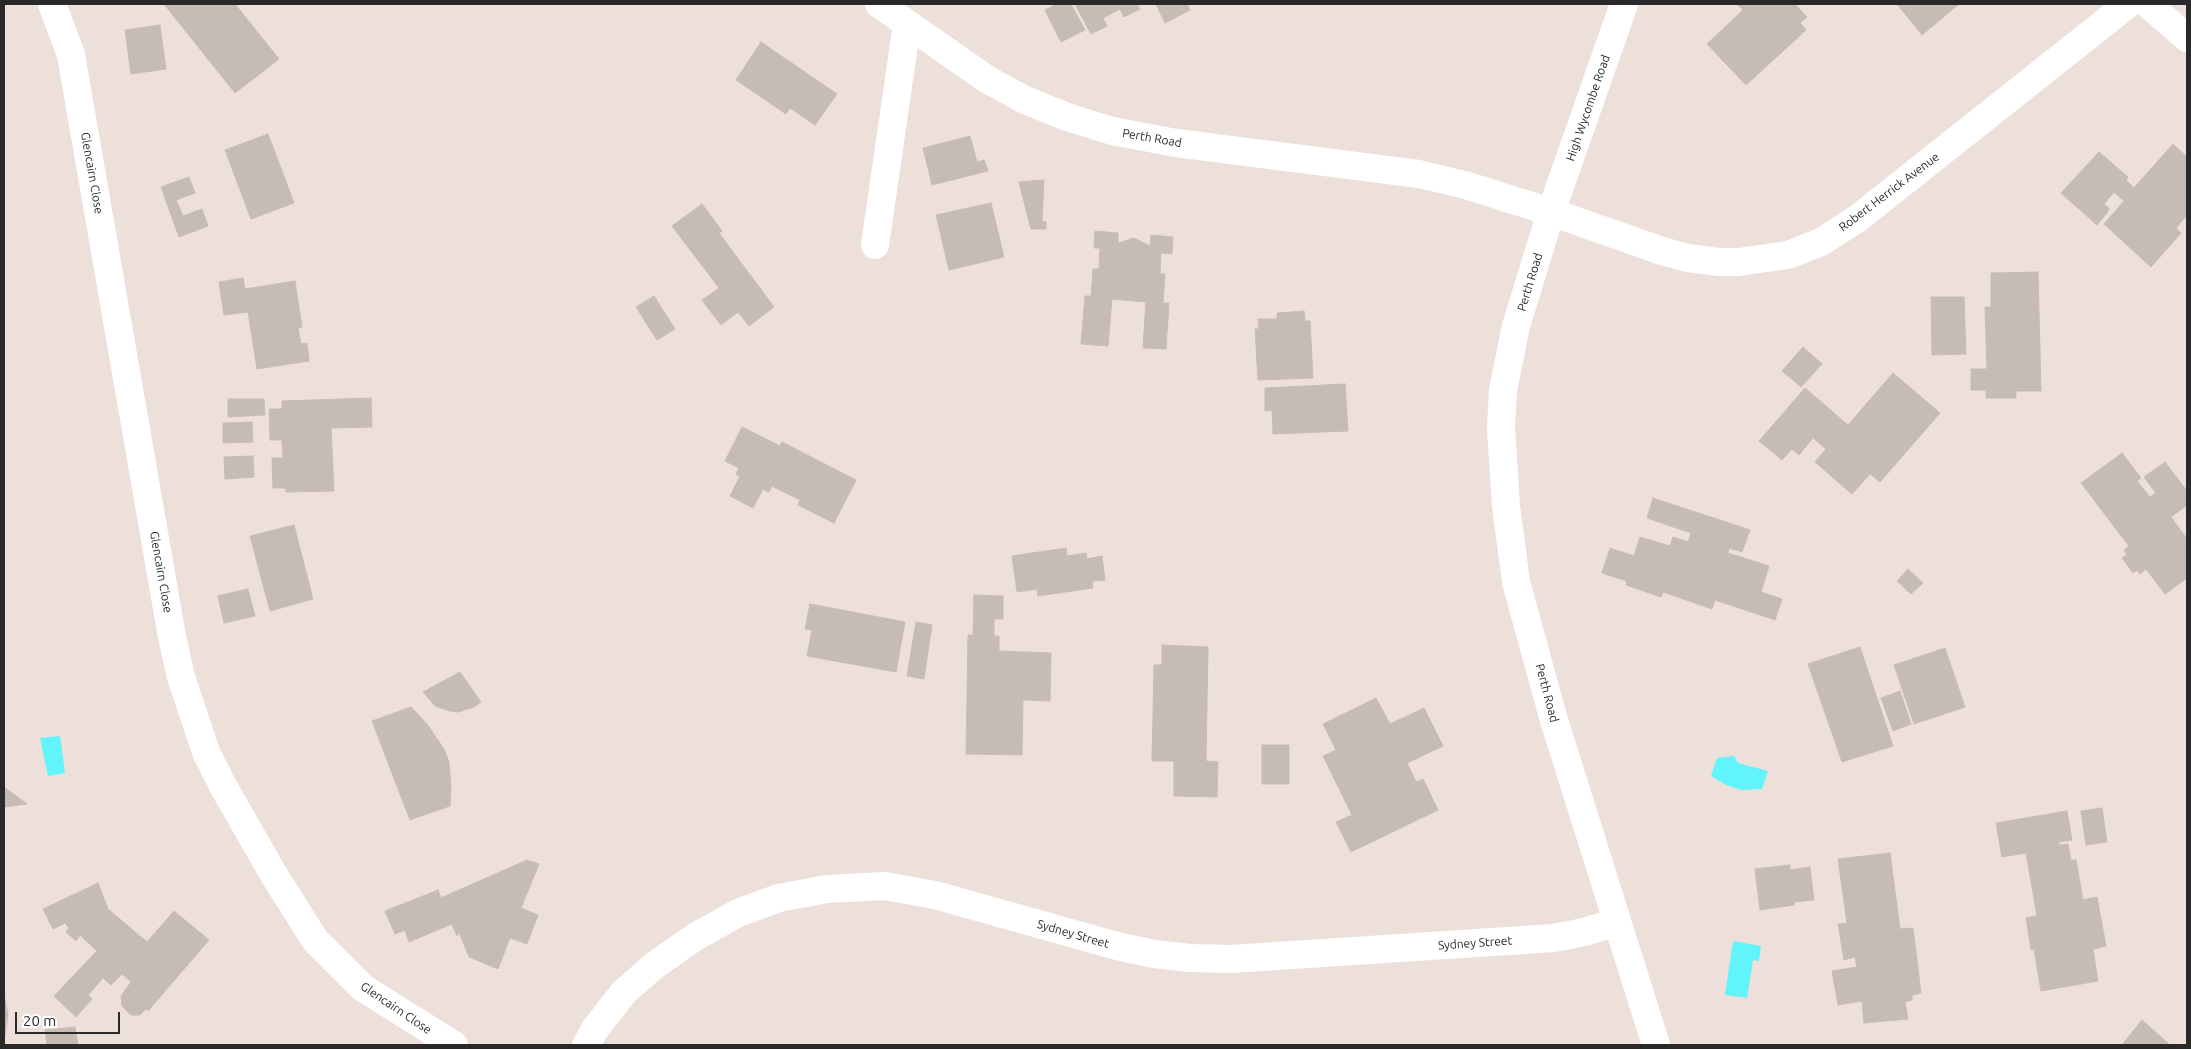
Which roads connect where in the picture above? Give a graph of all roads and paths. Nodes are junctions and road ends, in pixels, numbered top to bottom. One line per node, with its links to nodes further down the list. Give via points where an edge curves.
1 (52, 4): 11 (street, Glencairn Close, via 71,55 174,645 192,716 223,786 315,940 363,988)
2 (879, 4): 6 (street, Perth Road)
3 (1624, 4): 8 (street, High Wycombe Road)
4 (2128, 4): 8 (street, Robert Herrick Avenue, via 1856,219 1821,242 1788,255 1739,262 1688,258)
5 (2148, 4): 7 (street)
6 (907, 24): 8 (street, Perth Road, via 988,80 1067,118 1112,131 1176,143 1419,174); 9 (street)
7 (2187, 38)
8 (1552, 212): 10 (street, Perth Road, via 1507,362 1501,428 1506,506 1516,582 1553,717)
9 (875, 245)
10 (1617, 922): 12 (street, Sydney Street, via 1554,938 1231,959 1190,958 1117,946 936,895 884,886 827,889 779,898 738,913 695,937 624,992 595,1028); 13 (street, Perth Road)
11 (454, 1045)
12 (586, 1045)
13 (1656, 1045)

